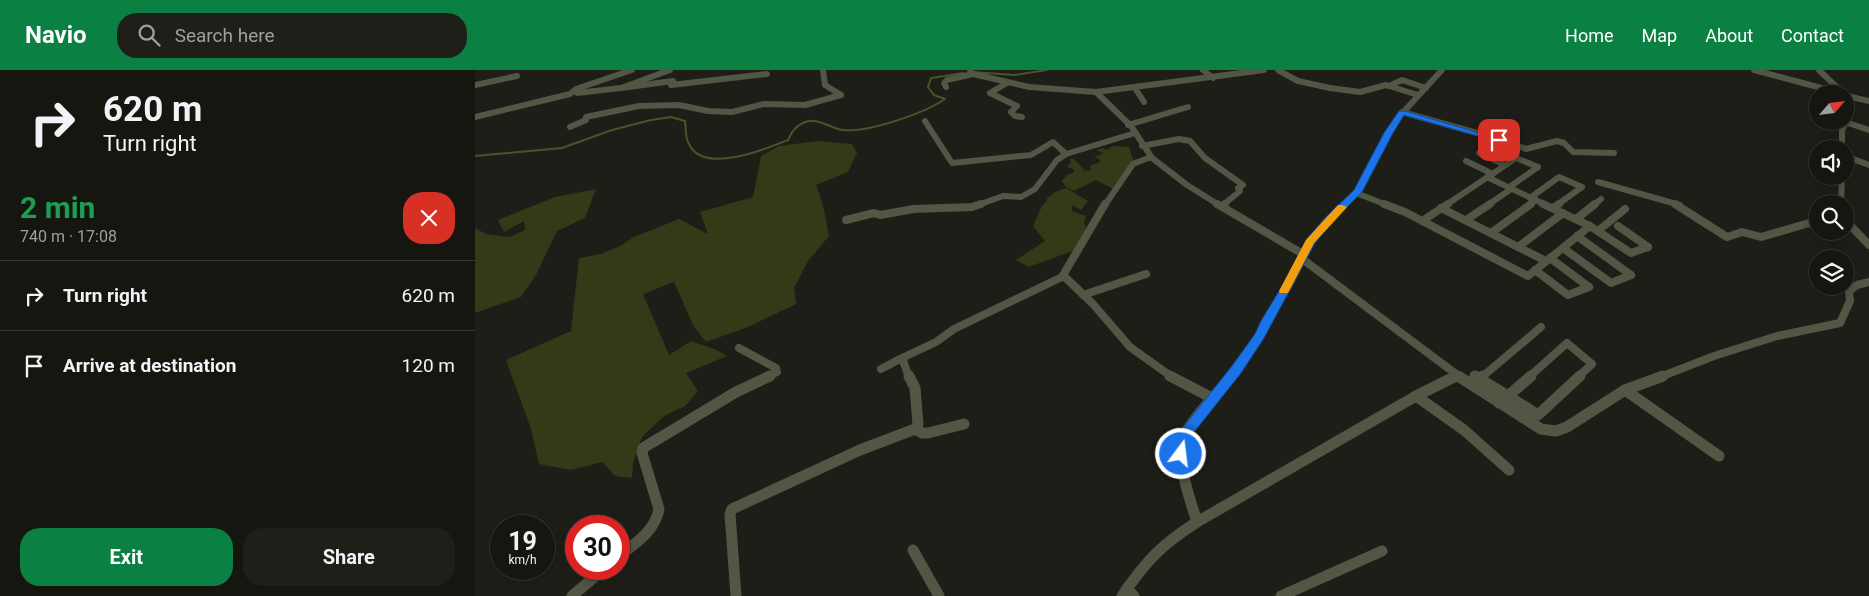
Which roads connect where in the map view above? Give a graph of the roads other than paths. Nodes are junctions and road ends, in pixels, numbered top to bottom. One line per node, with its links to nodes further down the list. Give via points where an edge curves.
1 (632, 70): 24 (street)
2 (670, 70): 20 (street)
3 (823, 70): 36 (street, via 825,85 841,95 805,105 764,104 733,112 679,105 639,106 586,117 586,120)
4 (1203, 70): 13 (street)
5 (1265, 70): 13 (street)
6 (1278, 70): 18 (street, via 1298,81 1355,92)
7 (1442, 70): 22 (street)
8 (1755, 70): 16 (street)
9 (1819, 70): 17 (street)
10 (972, 72): 14 (street); 19 (street, via 947,80)
11 (767, 74): 20 (street)
12 (517, 76): 15 (street)
13 (1213, 78): 21 (street)
14 (1007, 83): 23 (street); 32 (street, via 990,93 1017,106 1011,112)
15 (475, 85)
16 (1809, 85)
17 (1835, 85)
18 (1389, 86): 22 (street, via 1402,80); 25 (street)
19 (945, 87)
20 (621, 88): 24 (street)
21 (1135, 88): 23 (street); 28 (street)
22 (1426, 88): 25 (street)
23 (1096, 92): 34 (street)
24 (570, 94): 31 (street)
25 (1418, 95): 30 (street)
26 (1854, 97): 27 (street)
27 (1869, 101)
28 (1144, 102)
29 (1188, 107): 34 (street)
30 (1402, 112): 41 (street, via 1526,149 1561,142 1573,152); 51 (street)
31 (475, 117)
32 (1022, 117)
33 (925, 121): 42 (street, via 952,163 1032,155 1053,142)
34 (1128, 125): 38 (street)
35 (1854, 125): 37 (street)
36 (570, 127)
37 (1869, 130)
38 (1135, 133): 39 (street); 42 (street)
39 (1142, 146): 43 (street); 54 (street, via 1179,139 1193,142 1205,158 1243,185)
40 (1479, 153): 46 (street)
41 (1614, 153)
42 (1066, 154): 60 (street, via 1057,160 1035,188 1021,197 1003,196 969,207 874,213)
43 (1151, 157): 54 (street); 77 (street, via 1133,164)
44 (1854, 159): 47 (street)
45 (1466, 161): 48 (street)
46 (1505, 165): 48 (street); 50 (street, via 1516,158 1538,167)
47 (1869, 165)
48 (1490, 176): 50 (street); 55 (street)
49 (1598, 182): 63 (street, via 1680,205 1727,237 1742,232 1761,237)
50 (1510, 188): 52 (street); 61 (street)
51 (1357, 192): 62 (street); 73 (street, via 1321,228)
52 (1533, 199): 56 (street); 56 (street, via 1559,177 1582,187); 68 (street)
53 (1601, 199): 59 (street)
54 (1222, 206): 73 (street)
55 (1441, 208): 61 (street); 62 (street)
56 (1553, 208): 58 (street)
57 (1625, 209): 66 (street)
58 (1563, 213): 59 (street); 71 (street)
59 (1575, 219): 64 (street)
60 (846, 220)
61 (1465, 220): 68 (street)
62 (1422, 221): 75 (street, via 1528,275)
63 (1809, 223)
64 (1590, 226): 66 (street); 69 (street)
65 (1618, 226): 66 (street, via 1648,247 1631,253)
66 (1598, 231)
67 (1854, 231): 70 (street)
68 (1491, 233): 71 (street)
69 (1577, 236): 72 (street); 72 (street, via 1631,275 1611,283)
70 (1869, 245)
71 (1519, 247): 74 (street)
72 (1563, 248): 74 (street)
73 (1302, 256): 84 (street); 88 (street, via 1260,335)
74 (1548, 260): 75 (street); 75 (street, via 1589,288 1568,295)
75 (1535, 270)
76 (1146, 274): 79 (street)
77 (1061, 277): 79 (street); 82 (street)
78 (1869, 282): 85 (street, via 1849,291 1850,301 1840,323 1747,345)
79 (1083, 295): 88 (street, via 1130,347 1175,379)
80 (1541, 326): 87 (street, via 1476,377)
81 (739, 348): 95 (street, via 776,368 777,372 736,392 643,448 659,515 650,529)
82 (902, 358): 83 (street); 91 (street, via 915,388 918,425)
83 (881, 370)
84 (1457, 375): 86 (street); 89 (street)
85 (1625, 390): 89 (street, via 1556,431 1541,430); 92 (street)
86 (1416, 396): 93 (street); 94 (street)
87 (1508, 396): 87 (street, via 1538,416 1592,364 1567,343); 89 (street)
88 (1212, 398): 94 (street, via 1181,443 1187,492)
89 (1499, 403)
90 (964, 424): 91 (street, via 928,433)
91 (915, 429): 101 (street, via 860,450 732,508)
92 (1719, 456)
93 (1509, 470)
94 (1197, 522): 99 (street, via 1168,541 1142,567)
95 (630, 546)
96 (913, 550): 102 (street)
97 (1382, 551): 103 (street)
98 (591, 580): 100 (street)
99 (1128, 593)
100 (572, 596)
101 (735, 596)
102 (939, 596)
103 (1281, 596)

